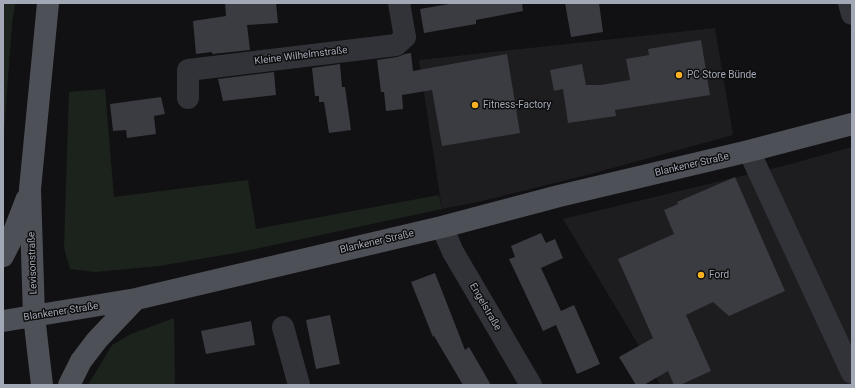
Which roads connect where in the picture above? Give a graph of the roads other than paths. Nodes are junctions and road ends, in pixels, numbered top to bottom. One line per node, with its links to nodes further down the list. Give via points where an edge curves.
1 (48, 3): 8 (main road, Levisonstraße)
2 (399, 3): 5 (street, Kleine Wilhelmstraße, via 404,37 396,45 188,70)
3 (849, 3): 4 (street)
4 (852, 14)
5 (188, 98)
6 (852, 124): 7 (main road, Blankener Straße)
7 (749, 151): 9 (main road, Blankener Straße); 15 (street)
8 (30, 189): 10 (main road, Levisonstraße); 12 (main road, Levisonstraße)
9 (442, 227): 11 (main road, Blankener Straße); 19 (street, Engelstraße, via 453,252)
10 (3, 256)
11 (136, 299): 12 (main road, Blankener Straße); 17 (main road, via 80,361)
12 (34, 316): 13 (main road, Blankener Straße); 16 (main road, Levisonstraße)
13 (3, 321)
14 (283, 327): 18 (street)
15 (852, 373)
16 (42, 385)
17 (69, 385)
18 (299, 385)
19 (531, 385)

